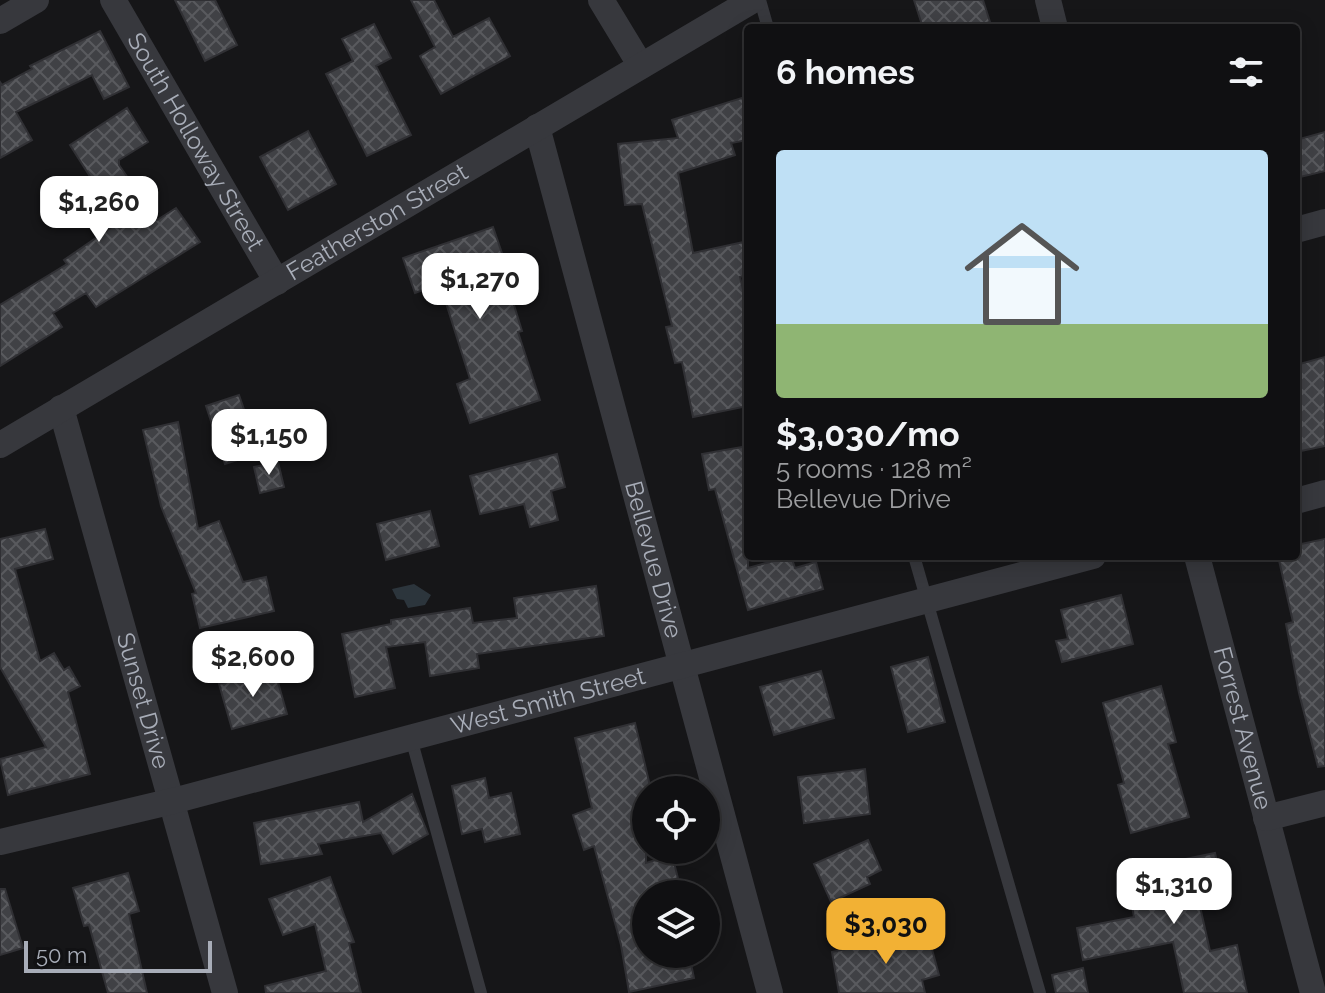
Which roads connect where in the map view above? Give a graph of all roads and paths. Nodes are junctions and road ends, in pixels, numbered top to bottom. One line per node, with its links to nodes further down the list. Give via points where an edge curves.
1 (36, 0): 7 (street)
2 (113, 0): 14 (street, South Holloway Street)
3 (601, 0): 10 (street)
4 (753, 0): 10 (street, Featherston Street)
5 (760, 0): 8 (lane)
6 (1048, 0): 9 (street)
7 (0, 21)
8 (767, 24)
9 (1054, 24)
10 (641, 66): 11 (street, Featherston Street)
11 (537, 127): 14 (street, Featherston Street); 23 (street, Bellevue Drive)
12 (1325, 222): 13 (street)
13 (1300, 229)
14 (277, 282): 15 (street, Featherston Street)
15 (61, 408): 16 (street, Featherston Street); 25 (street, Sunset Drive)
16 (0, 445)
17 (1325, 493): 18 (street)
18 (1300, 500)
19 (915, 560): 22 (lane)
20 (1078, 560): 22 (street, West Smith Street)
21 (1198, 560): 27 (street, Forrest Avenue)
22 (926, 602): 23 (street, West Smith Street); 32 (lane)
23 (682, 664): 24 (street, West Smith Street); 31 (street, Bellevue Drive)
24 (411, 736): 25 (street, West Smith Street); 30 (lane)
25 (173, 801): 28 (street, West Smith Street); 29 (street, Sunset Drive)
26 (1325, 803): 27 (street)
27 (1266, 818): 33 (street, Forrest Avenue)
28 (0, 842)
29 (225, 993)
30 (481, 993)
31 (770, 993)
32 (1040, 993)
33 (1313, 993)

